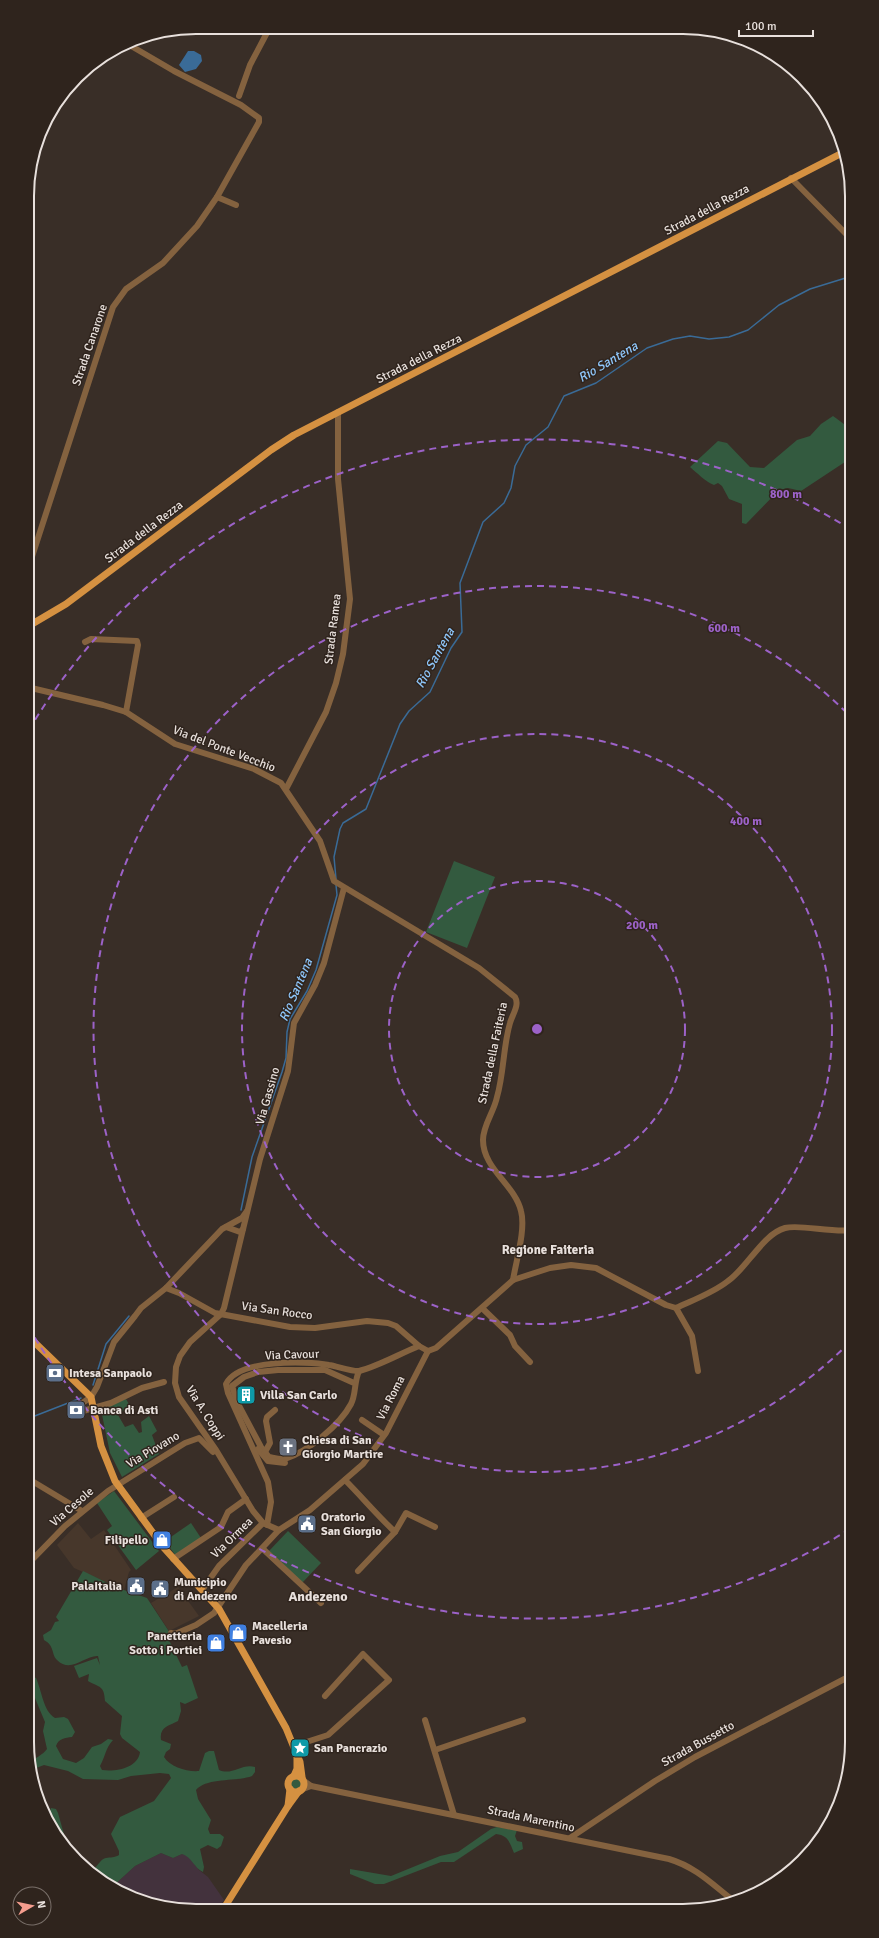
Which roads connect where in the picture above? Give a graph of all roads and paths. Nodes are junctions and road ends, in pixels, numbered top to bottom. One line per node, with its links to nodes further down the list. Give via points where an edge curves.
1 (267, 34): 3 (street, via 250,64)
2 (132, 47): 4 (street, Strada Canarone)
3 (239, 96): 4 (street); 5 (street)
4 (233, 101): 5 (street, Strada Canarone)
5 (241, 105): 8 (street, Strada Canarone, via 259,118 259,122)
6 (839, 154): 7 (main road, Strada della Rezza)
7 (791, 178): 10 (street); 11 (main road, Strada della Rezza, via 542,309)
8 (217, 197): 9 (street); 12 (street, Strada Canarone, via 197,226 162,263 126,288 113,307)
9 (236, 205)
10 (845, 233)
11 (338, 412): 13 (main road, Strada della Rezza, via 271,450 66,604); 17 (street, Strada Ramea, via 338,479 350,599 343,654 326,712)
12 (34, 550)
13 (34, 623)
14 (85, 642): 16 (street, via 91,639 137,641)
15 (34, 689): 16 (street, Via del Ponte Vecchio)
16 (126, 712): 17 (street, Via del Ponte Vecchio, via 175,744 269,776 282,783)
17 (286, 789): 18 (street, Via del Ponte Vecchio, via 320,841 330,873)
18 (344, 888): 19 (street, Via Gassino, via 324,963 294,1023 288,1071); 24 (street, Strada della Faiteria, via 365,898 479,968 517,1000 507,1033 497,1099 486,1125 483,1140 487,1158 518,1202 522,1212)
19 (248, 1208): 20 (street, via 242,1218); 22 (street, Via Gassino)
20 (234, 1222): 21 (street); 22 (street, via 239,1223)
21 (226, 1227): 22 (street, via 236,1232); 25 (street)
22 (244, 1230): 28 (street, Via Gassino)
23 (845, 1230): 27 (street, via 792,1227 780,1230 772,1235 740,1272 727,1282)
24 (513, 1280): 26 (street); 27 (street, via 550,1268 571,1265 596,1268)
25 (166, 1288): 28 (street, Via San Rocco); 37 (street, via 141,1308 114,1342)
26 (482, 1308): 31 (street, via 436,1348); 32 (street, via 510,1335 515,1346)
27 (676, 1308): 34 (street, via 692,1336)
28 (221, 1314): 30 (street, Via San Rocco, via 305,1328 379,1322 396,1326); 46 (street, Via A. Coppi, via 198,1334 180,1356 175,1382 180,1397 216,1450)
29 (34, 1342): 37 (main road)
30 (419, 1346): 31 (street, Via San Rocco); 33 (street)
31 (428, 1351): 41 (street, Via Roma)
32 (530, 1362)
33 (359, 1371): 36 (street); 42 (street, Via Cavour, via 328,1365 296,1363 240,1371 226,1384)
34 (698, 1371)
35 (164, 1382): 38 (street, via 134,1390 125,1397)
36 (354, 1383): 44 (street, via 352,1402 335,1426 284,1459 269,1457); 44 (street, via 343,1376 318,1370 269,1370 240,1378 232,1386 234,1395)
37 (91, 1397): 38 (main road); 38 (street, via 81,1404 83,1411)
38 (94, 1408): 50 (main road, via 104,1458)
39 (275, 1410): 44 (street, via 266,1421 270,1443)
40 (362, 1420): 41 (street)
41 (384, 1436): 48 (street, Via Roma, via 363,1464)
42 (248, 1440): 43 (street, Via Cavour, via 268,1461 284,1465); 45 (street, Via Cavour)
43 (307, 1450)
44 (265, 1452)
45 (263, 1470): 47 (street, Via Cavour); 55 (street, Via Cavour, via 270,1494)
46 (231, 1478): 50 (street, Via Piovano, via 218,1458 199,1438 185,1443); 52 (street, Via A. Coppi)
47 (273, 1480)
48 (345, 1480): 57 (street, Via Roma, via 310,1510); 58 (street)
49 (34, 1482): 53 (street)
50 (117, 1485): 53 (street, Via Cesole); 54 (main road)
51 (174, 1497): 54 (street)
52 (246, 1499): 55 (street, Via A. Coppi); 60 (street, via 228,1512 221,1527)
53 (82, 1511): 61 (street, Via Cesole)
54 (141, 1518): 60 (main road)
55 (265, 1524): 57 (street); 63 (street, Via Ormea, via 219,1566)
56 (435, 1527): 58 (street, via 406,1513)
57 (279, 1530): 59 (street, Via Roma)
58 (395, 1532): 62 (street)
59 (263, 1548): 64 (street); 65 (street, Via Roma, via 246,1565)
60 (173, 1559): 63 (main road)
61 (34, 1560)
62 (358, 1571)
63 (202, 1590): 65 (main road)
64 (321, 1603)
65 (219, 1609): 66 (street, via 196,1625); 71 (main road)
66 (170, 1634)
67 (845, 1677): 79 (street, Strada Bussetto, via 695,1757)
68 (325, 1696): 71 (street, via 363,1654 389,1680 328,1735)
69 (425, 1720): 72 (street)
70 (523, 1720): 72 (street)
71 (294, 1746): 73 (main road)
72 (434, 1750): 78 (street)
73 (297, 1755): 74 (main road); 75 (main road)
74 (294, 1776): 75 (main road); 76 (main road, via 288,1781)
75 (302, 1785): 76 (main road, via 295,1792); 77 (main road); 78 (street, Strada Marentino)
76 (290, 1789): 77 (main road)
77 (288, 1806): 81 (main road)
78 (454, 1815): 79 (street, Strada Marentino)
79 (570, 1838): 80 (street, Strada Marentino, via 679,1862 700,1873)
80 (728, 1897)
81 (227, 1904)

